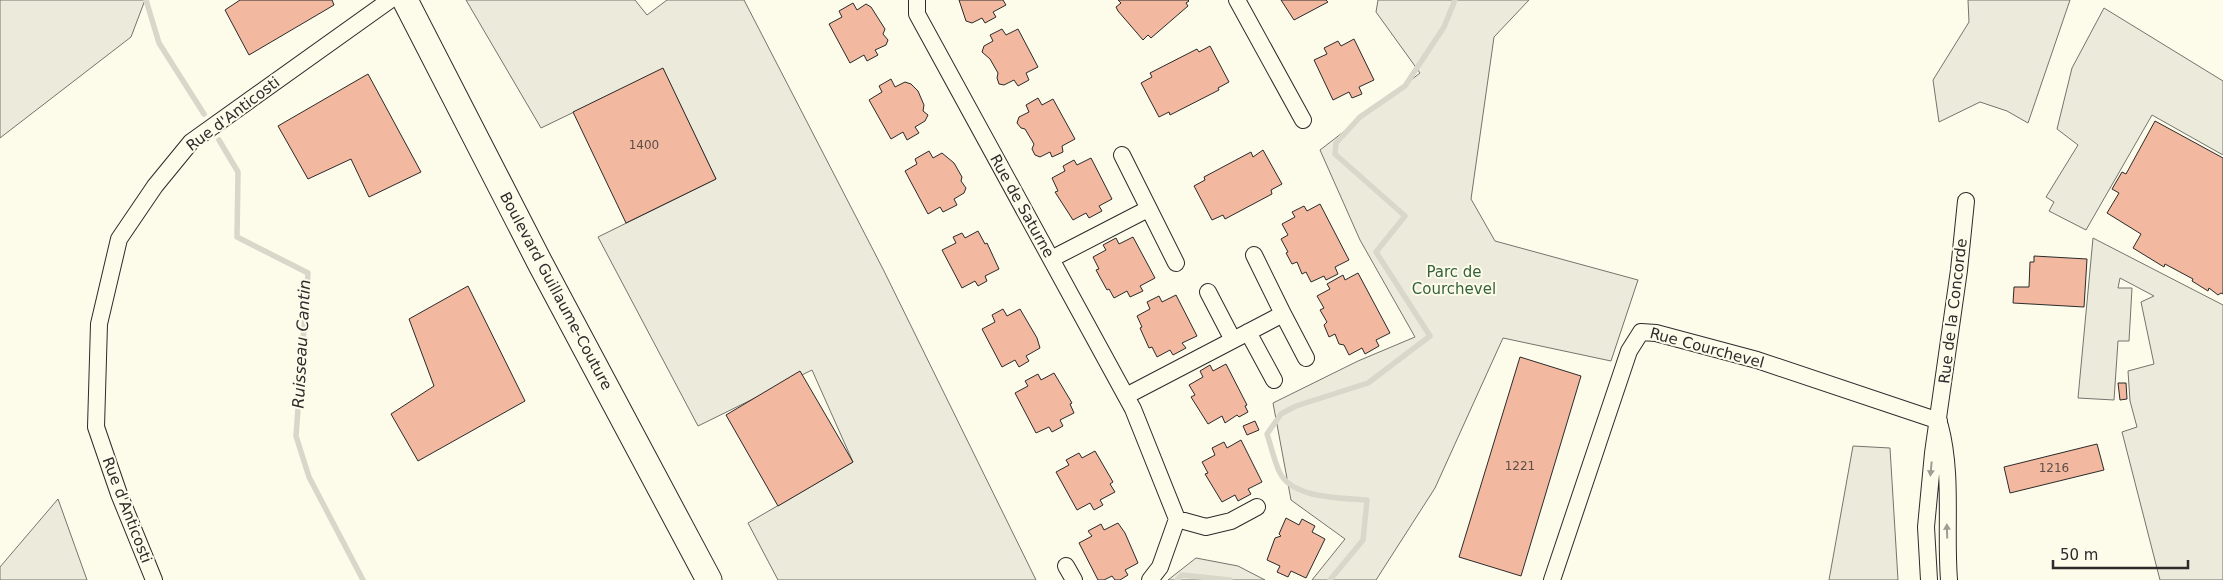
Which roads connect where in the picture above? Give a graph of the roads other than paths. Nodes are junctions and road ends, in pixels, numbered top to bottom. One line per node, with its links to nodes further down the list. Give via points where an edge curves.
1 (390, 0): 23 (street, Rue d'Anticosti, via 191,142 155,186 119,239 99,324 96,427)
2 (405, 0): 24 (main road, Boulevard Guillaume-Couture, via 540,263)
3 (917, 0): 10 (street, Rue de Saturne, via 917,14)
4 (1237, 0): 5 (street)
5 (1303, 120)
6 (1122, 155): 8 (street)
7 (1966, 201): 19 (street, Rue de la Concorde)
8 (1148, 209): 10 (street); 11 (street)
9 (1254, 255): 13 (street)
10 (1051, 259): 18 (street, Rue de Saturne)
11 (1176, 263)
12 (1208, 292): 15 (street)
13 (1283, 314): 14 (street); 16 (street)
14 (1248, 332): 15 (street); 17 (street)
15 (1233, 340): 18 (street)
16 (1306, 358)
17 (1274, 380)
18 (1130, 403): 21 (street, Rue de Saturne)
19 (1939, 421): 27 (street, Rue Courchevel, via 1757,360 1656,333 1641,332 1629,351); 28 (street, Rue de la Concorde, one-way to 28, via 1926,527); 29 (street, Rue de la Concorde, one-way to 19, via 1947,451)
20 (1257, 507): 21 (street, via 1231,522 1206,527)
21 (1177, 519): 26 (street, via 1160,567)
22 (1066, 566): 25 (street)
23 (154, 580)
24 (709, 580)
25 (1074, 580)
26 (1150, 580)
27 (1552, 580)
28 (1929, 580)
29 (1949, 580)

